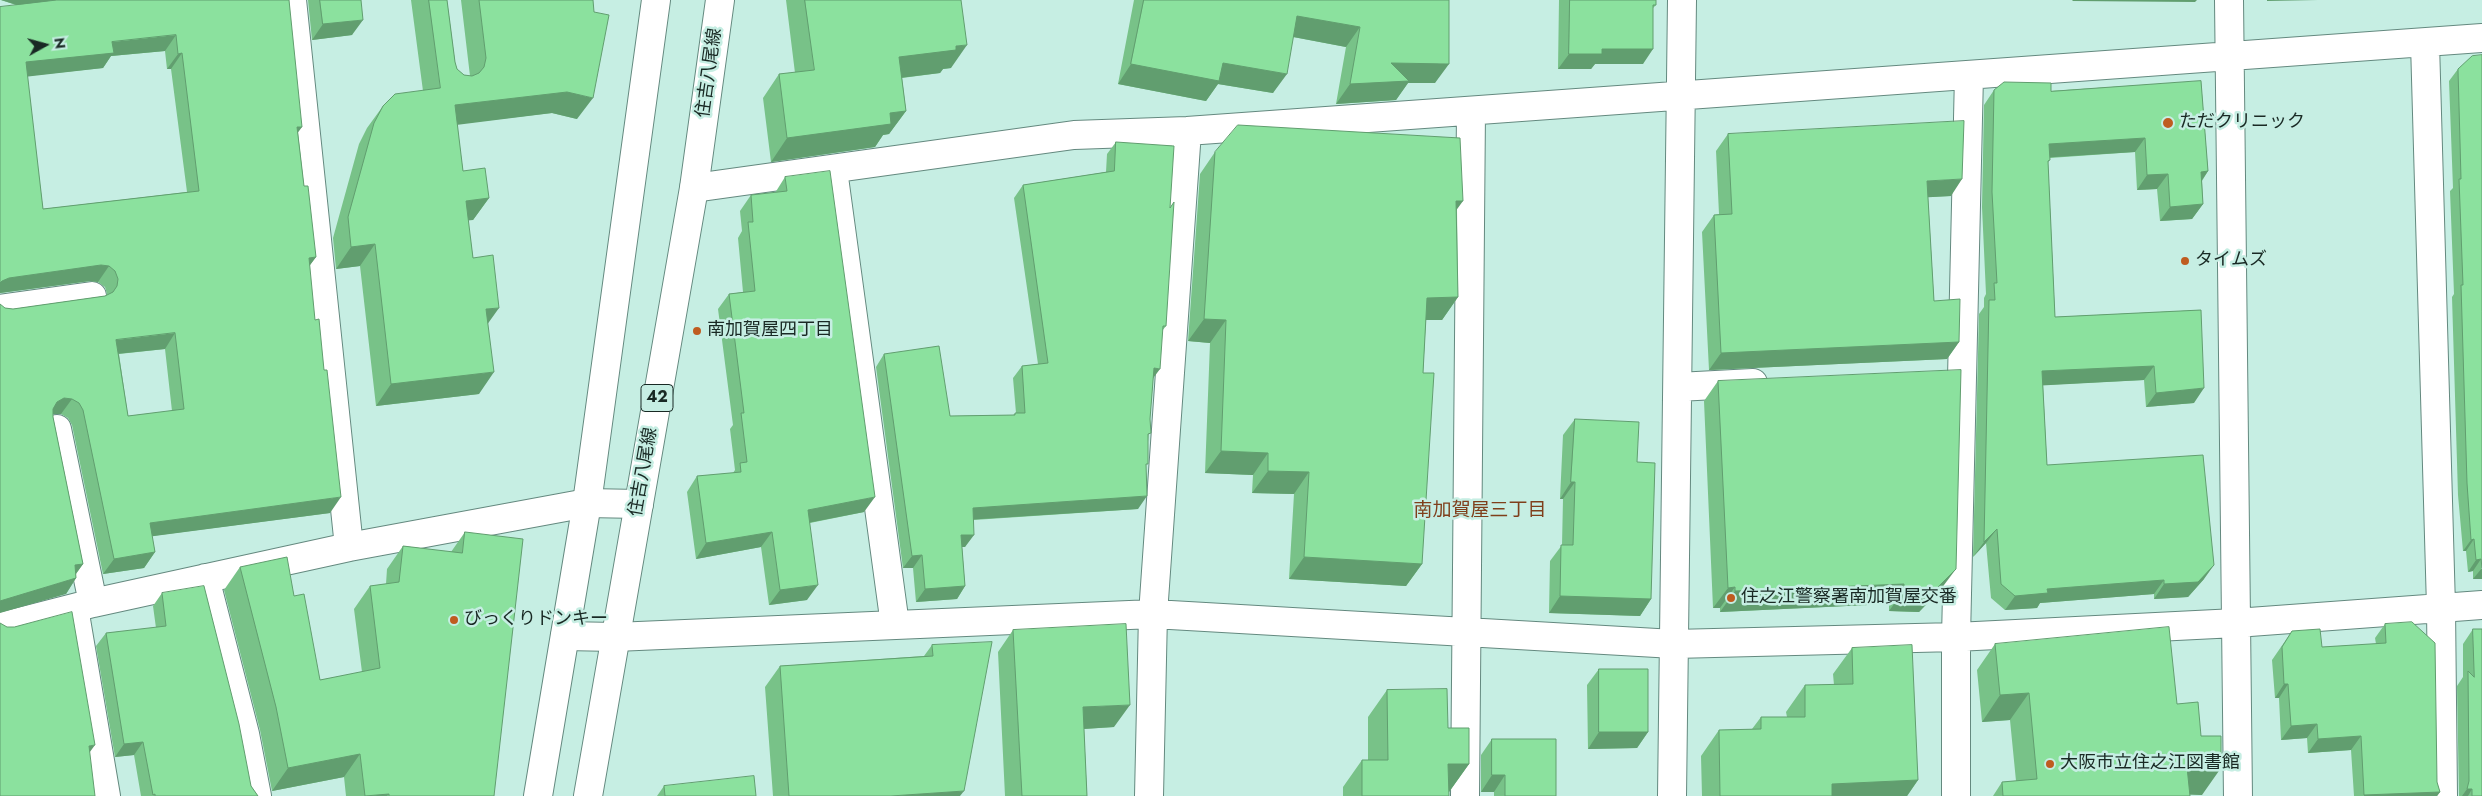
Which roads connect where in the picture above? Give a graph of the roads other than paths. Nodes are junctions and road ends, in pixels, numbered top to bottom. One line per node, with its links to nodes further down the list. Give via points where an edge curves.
1 (292, 0): 24 (street)
2 (656, 0): 22 (street)
3 (720, 0): 14 (street, 住吉八尾線 / 42)
4 (1682, 0): 10 (street)
5 (2228, 0): 8 (street)
6 (2482, 38): 7 (street)
7 (2425, 42): 8 (street); 28 (street)
8 (2229, 58): 9 (street); 30 (street)
9 (1969, 75): 10 (street); 17 (street)
10 (1682, 94): 11 (street); 20 (street)
11 (1471, 111): 12 (street); 33 (street)
12 (1187, 131): 13 (street, via 1074,135); 29 (street)
13 (833, 170): 14 (street); 31 (street)
14 (694, 188): 23 (street, 住吉八尾線 / 42)
15 (92, 296): 16 (street)
16 (0, 309)
17 (1962, 374): 18 (street); 36 (street)
18 (1932, 375)
19 (1776, 382): 20 (street)
20 (1678, 386): 37 (street)
21 (57, 429): 26 (street)
22 (587, 503): 23 (street); 24 (street); 34 (street)
23 (639, 504): 35 (street, 住吉八尾線 / 42)
24 (349, 546): 25 (street)
25 (205, 578): 26 (street); 39 (street, via 245,734)
26 (84, 605): 32 (street); 38 (street)
27 (2482, 605): 28 (street)
28 (2441, 607): 30 (street); 47 (street)
29 (1153, 614): 31 (street); 33 (street); 42 (street)
30 (2236, 623): 36 (street); 46 (street)
31 (895, 625): 35 (street)
32 (0, 626)
33 (1467, 632): 37 (street); 43 (street)
34 (565, 636): 35 (street); 40 (street)
35 (615, 637): 41 (street, 住吉八尾線 / 42)
36 (1956, 637): 37 (street); 45 (street)
37 (1674, 644): 44 (street)
38 (106, 796)
39 (257, 796)
40 (538, 796)
41 (588, 796)
42 (1149, 796)
43 (1464, 796)
44 (1672, 796)
45 (1956, 796)
46 (2238, 796)
47 (2443, 796)

